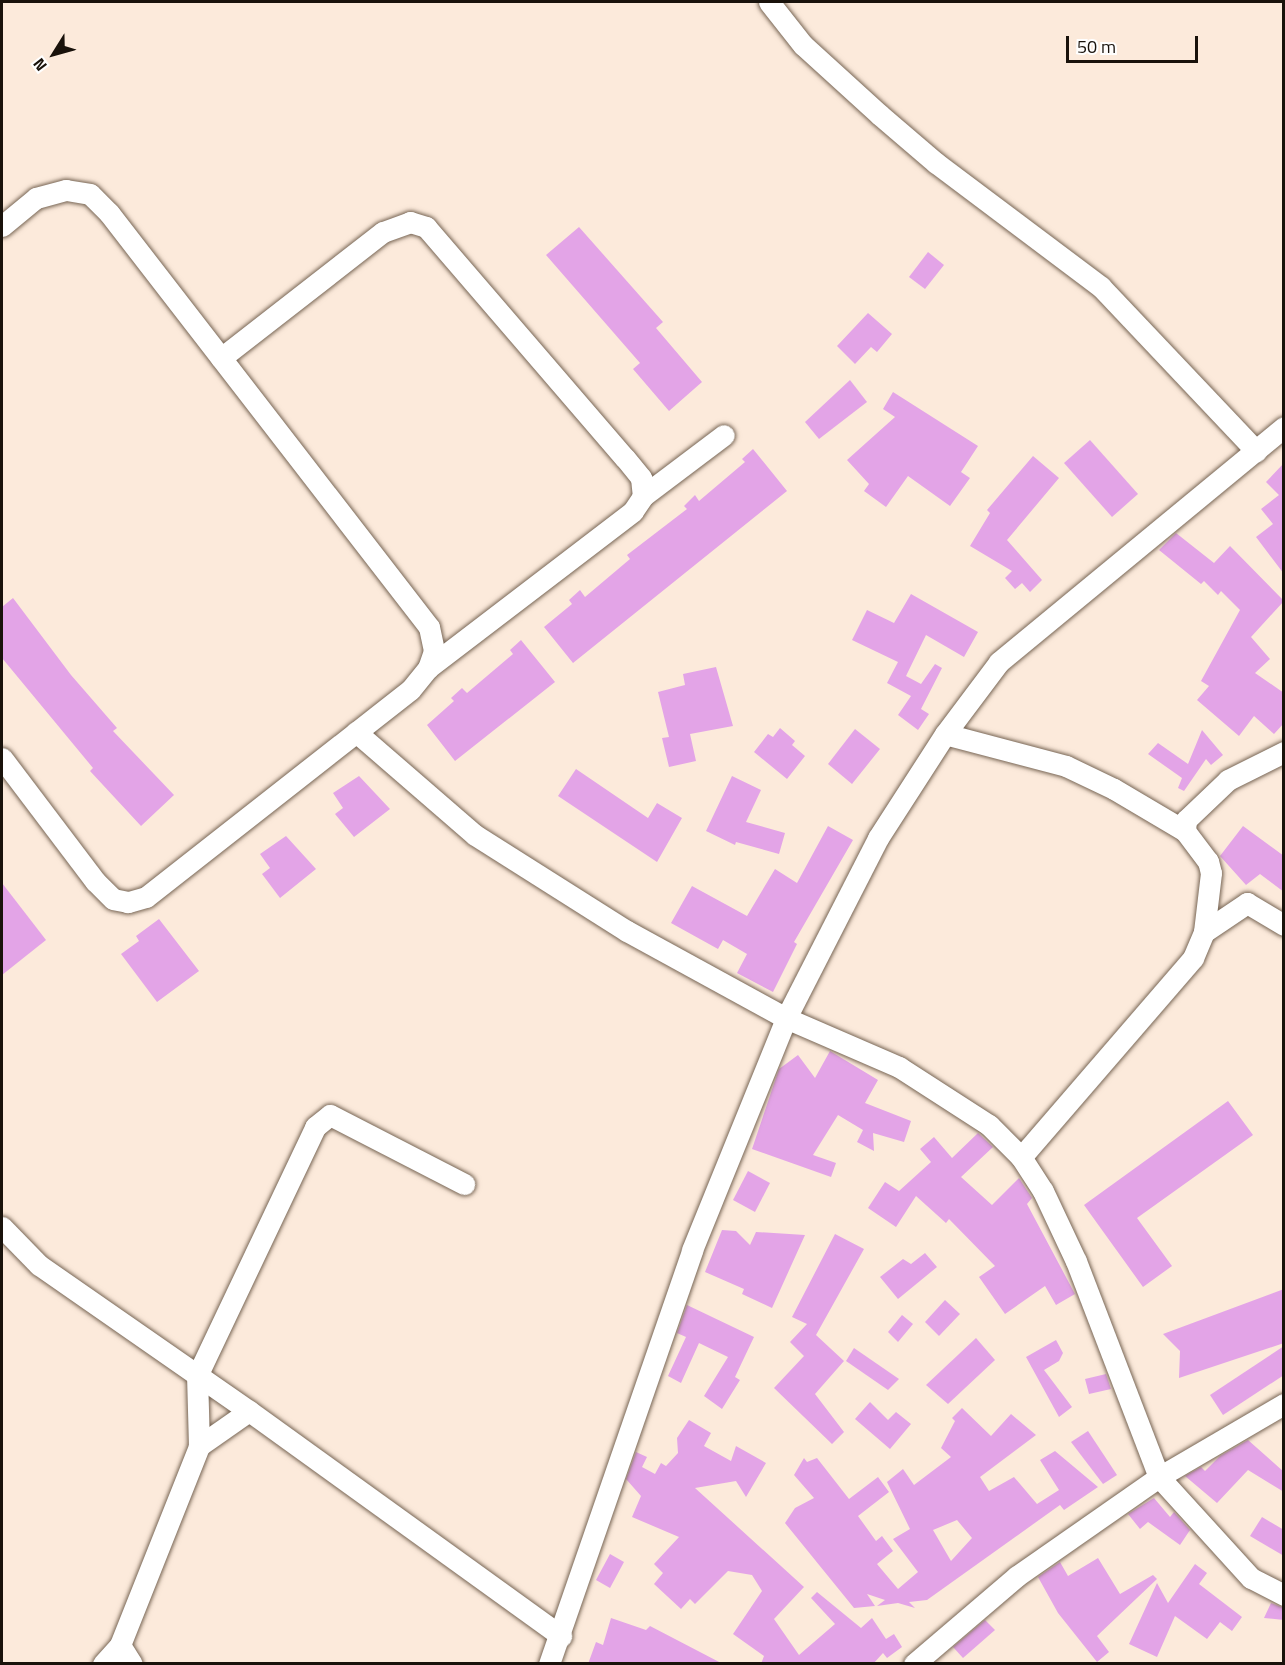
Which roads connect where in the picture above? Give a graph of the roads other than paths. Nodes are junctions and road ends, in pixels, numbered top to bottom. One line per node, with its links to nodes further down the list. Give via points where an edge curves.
1 (768, 2): 6 (street, via 803,45 896,128 1101,287)
2 (2, 226): 3 (street, via 36,198 66,190 90,194)
3 (221, 358): 7 (street, via 383,232 410,222 426,228 625,458 641,478); 8 (street, via 429,627 434,651)
4 (1284, 427): 6 (street)
5 (724, 435): 7 (street)
6 (1256, 451): 10 (street, via 999,662)
7 (643, 496): 8 (street, via 633,511)
8 (428, 668): 9 (street, via 410,690)
9 (356, 732): 12 (street, via 146,897 128,902 112,899 95,881); 16 (street, via 475,835 627,931)
10 (945, 734): 13 (street, via 1066,766); 16 (street, via 878,838)
11 (1284, 752): 13 (street, via 1228,780 1186,820)
12 (2, 758)
13 (1185, 831): 15 (street, via 1208,861 1211,873)
14 (1284, 925): 15 (street, via 1247,903)
15 (1204, 932): 17 (street, via 1182,973)
16 (786, 1018): 17 (street, via 899,1067 989,1125); 26 (street, via 692,1250)
17 (1020, 1157): 24 (street, via 1043,1191 1076,1261)
18 (464, 1184): 20 (street, via 330,1114 315,1127)
19 (2, 1227): 20 (street, via 39,1265)
20 (197, 1376): 22 (street); 23 (street)
21 (1284, 1404): 24 (street)
22 (249, 1411): 23 (street); 26 (street)
23 (199, 1446): 27 (street)
24 (1159, 1477): 25 (street, via 1251,1578); 31 (street, via 1017,1576)
25 (1284, 1594)
26 (561, 1636): 30 (street)
27 (120, 1645): 28 (street); 29 (street)
28 (103, 1664)
29 (132, 1664)
30 (549, 1664)
31 (914, 1664)

